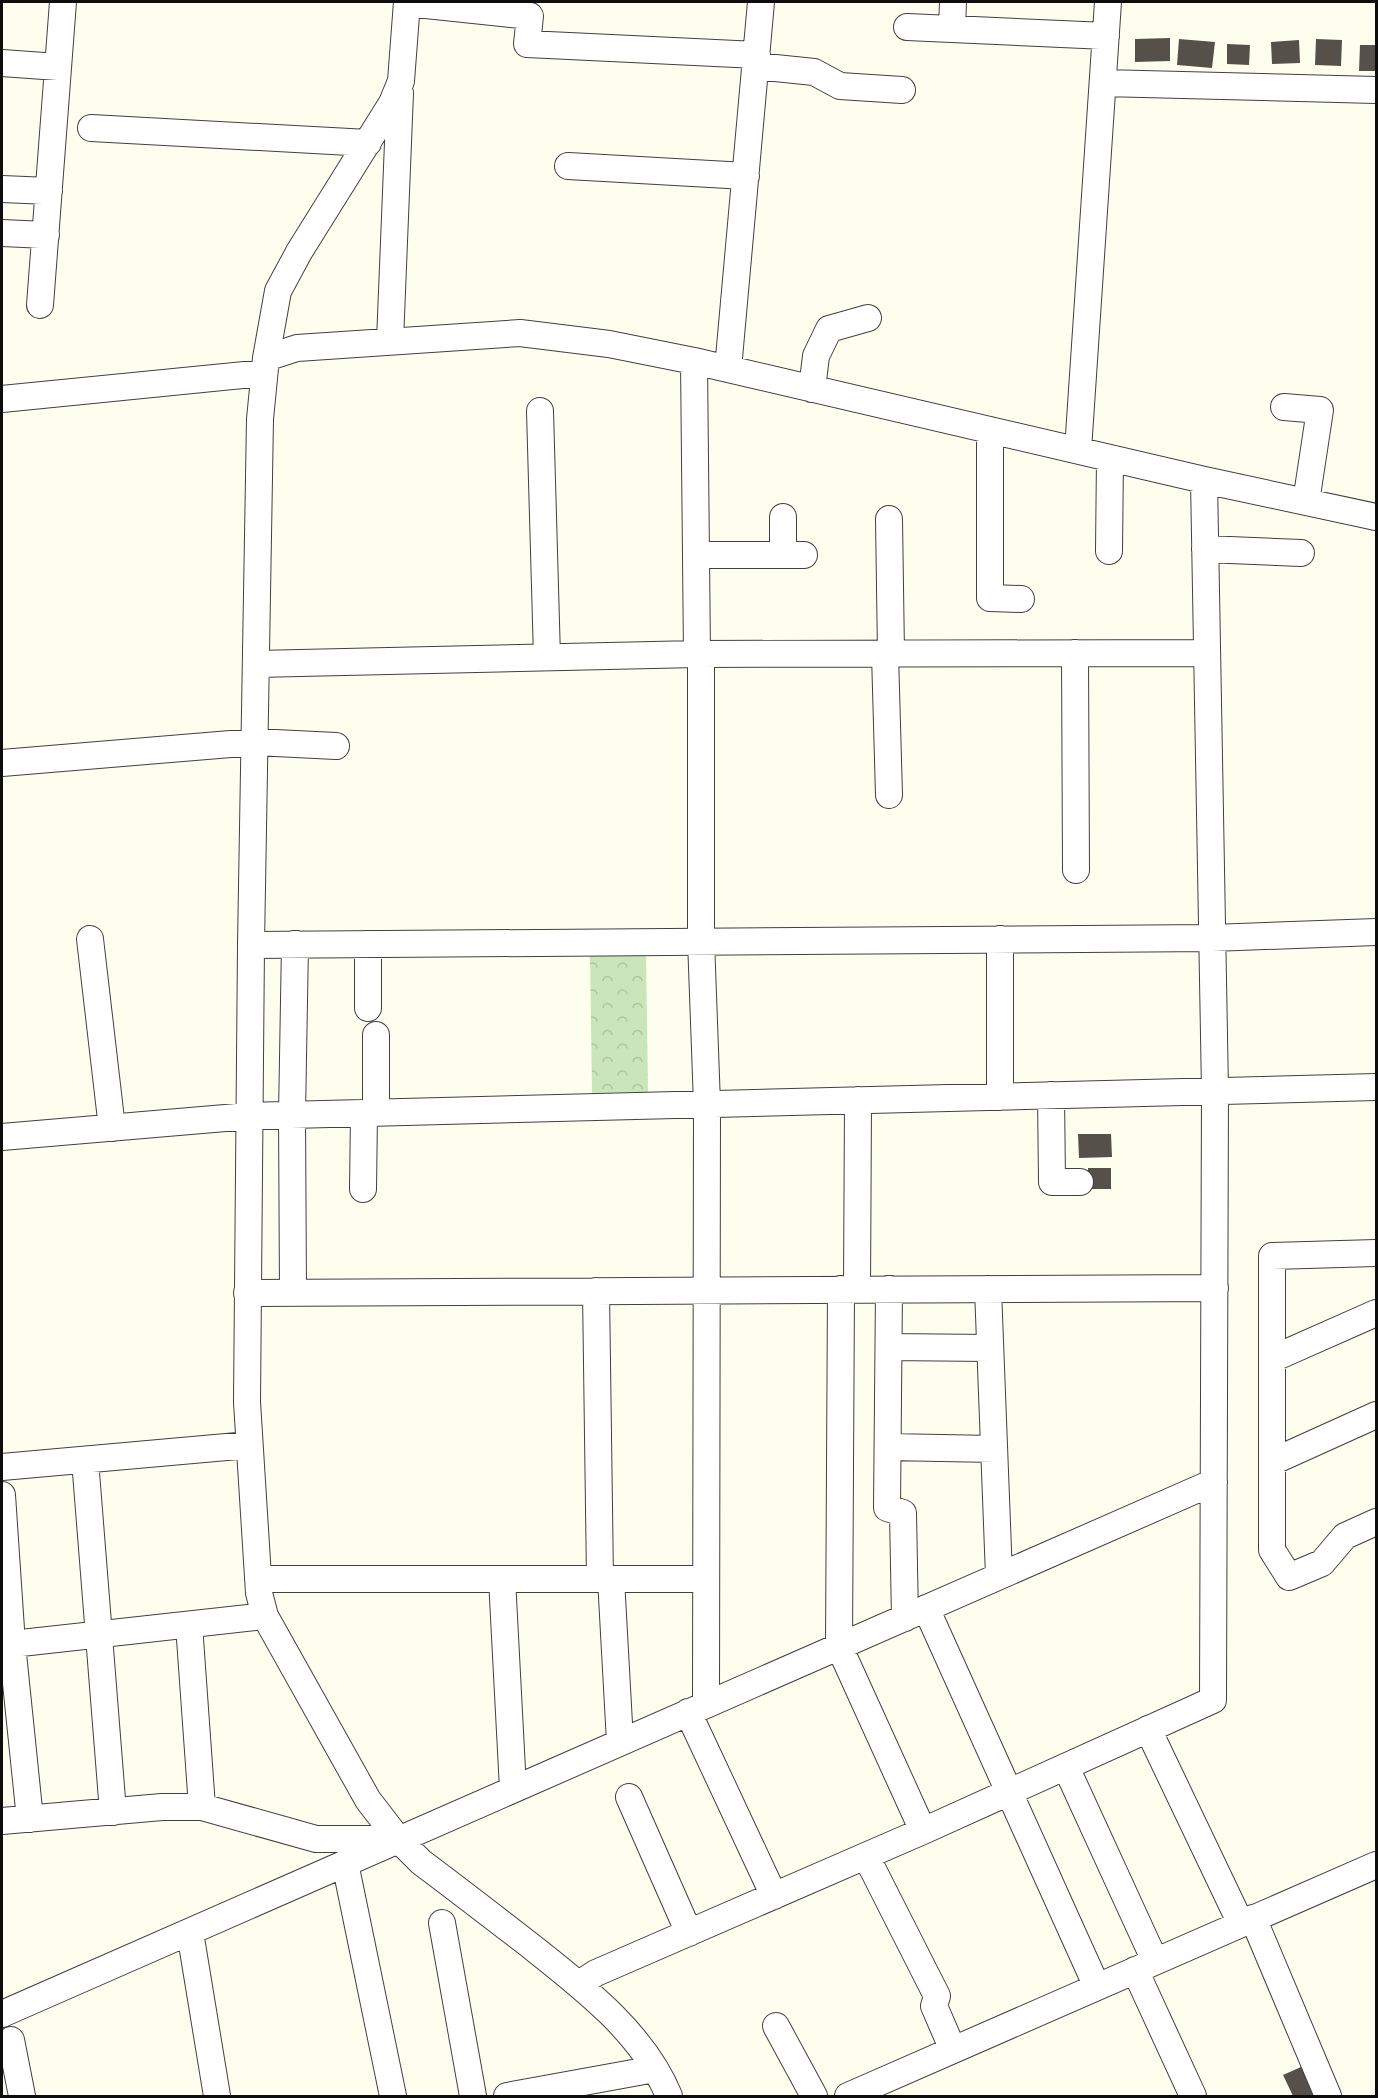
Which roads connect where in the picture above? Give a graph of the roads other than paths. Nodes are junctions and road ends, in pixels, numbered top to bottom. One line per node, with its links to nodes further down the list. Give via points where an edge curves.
1 (63, 2): 11 (street)
2 (407, 2): 9 (street, via 530,16 527,44); 12 (street)
3 (761, 2): 9 (street)
4 (953, 2): 7 (street)
5 (1108, 2): 8 (street)
6 (907, 27): 7 (street)
7 (952, 29): 8 (street)
8 (1106, 36): 13 (street)
9 (756, 60): 14 (street, via 814,72 840,86); 19 (street)
10 (2, 63): 11 (street)
11 (58, 67): 21 (street)
12 (401, 81): 17 (street); 26 (street)
13 (1103, 83): 15 (street); 35 (street)
14 (902, 90)
15 (1377, 90)
16 (91, 128): 17 (street)
17 (368, 142): 28 (street, via 278,291)
18 (568, 166): 19 (street)
19 (746, 176): 29 (street)
20 (2, 189): 21 (street)
21 (49, 191): 23 (street)
22 (2, 233): 23 (street)
23 (46, 235): 24 (street)
24 (40, 305)
25 (868, 318): 30 (street, via 829,329 816,356)
26 (390, 341): 27 (street, via 520,333 609,344); 28 (street, via 297,348)
27 (694, 361): 29 (street); 45 (street)
28 (265, 365): 31 (street); 52 (street, via 260,419)
29 (728, 369): 30 (street)
30 (812, 389): 34 (street)
31 (2, 399)
32 (1284, 407): 38 (street, via 1320,410)
33 (540, 411): 51 (street)
34 (990, 430): 35 (street); 46 (street, via 990,598)
35 (1078, 450): 36 (street)
36 (1110, 458): 37 (street); 43 (street)
37 (1204, 480): 38 (street); 42 (street)
38 (1306, 502): 40 (street)
39 (783, 517): 45 (street, via 793,555)
40 (1377, 517)
41 (889, 519): 50 (street)
42 (1205, 549): 44 (street); 48 (street)
43 (1109, 551)
44 (1301, 554)
45 (696, 555): 49 (street)
46 (1021, 599)
47 (1075, 653): 48 (street); 50 (street); 57 (street)
48 (1207, 653): 59 (street)
49 (699, 654): 50 (street); 51 (street); 62 (street)
50 (888, 654): 56 (street)
51 (547, 657): 52 (street)
52 (256, 664): 53 (street)
53 (255, 742): 54 (street); 55 (street); 65 (street)
54 (336, 746)
55 (2, 763)
56 (889, 795)
57 (1076, 870)
58 (1377, 932): 59 (street)
59 (1212, 938): 61 (street); 69 (street)
60 (90, 939): 77 (street)
61 (1000, 939): 62 (street); 71 (street)
62 (701, 940): 64 (street); 73 (street)
63 (295, 944): 64 (street); 65 (street); 75 (street)
64 (368, 944): 66 (street)
65 (251, 945): 76 (street)
66 (368, 1008)
67 (376, 1035): 74 (street)
68 (1377, 1087): 69 (street)
69 (1215, 1091): 70 (street); 82 (street)
70 (1051, 1095): 71 (street); 79 (street, via 1052,1182)
71 (1000, 1097): 72 (street)
72 (858, 1100): 73 (street); 83 (street)
73 (707, 1104): 74 (street); 86 (street)
74 (370, 1113): 75 (street); 80 (street)
75 (292, 1115): 76 (street); 89 (street)
76 (249, 1116): 77 (street); 88 (street)
77 (111, 1128): 78 (street)
78 (2, 1137)
79 (1080, 1182)
80 (363, 1189)
81 (1377, 1253): 93 (street, via 1272,1256)
82 (1215, 1288): 85 (street); 101 (street)
83 (849, 1289): 84 (street); 86 (street); 114 (street)
84 (889, 1289): 85 (street); 91 (street)
85 (988, 1289): 92 (street)
86 (706, 1290): 87 (street); 108 (street)
87 (596, 1291): 89 (street); 107 (street)
88 (248, 1293): 89 (street); 95 (street)
89 (293, 1293)
90 (1377, 1313): 93 (street)
91 (889, 1347): 92 (street); 96 (street)
92 (990, 1348): 97 (street)
93 (1272, 1359): 99 (street)
94 (1377, 1415): 99 (street)
95 (249, 1445): 98 (street); 105 (street)
96 (888, 1447): 97 (street); 109 (street, via 887,1508 903,1513)
97 (994, 1449): 104 (street)
98 (85, 1460): 100 (street); 112 (street)
99 (1272, 1462): 103 (street, via 1272,1550 1289,1577 1322,1563 1344,1536)
100 (2, 1467)
101 (1214, 1482): 104 (street); 116 (street, via 1213,1700)
102 (2, 1495): 113 (street)
103 (1377, 1522)
104 (999, 1576): 109 (street)
105 (258, 1579): 106 (street); 110 (street)
106 (502, 1579): 107 (street); 119 (street)
107 (605, 1579): 108 (street); 117 (street)
108 (706, 1579): 115 (street)
109 (915, 1613): 114 (street); 120 (street)
110 (265, 1616): 111 (street); 127 (street, via 368,1800)
111 (189, 1624): 112 (street); 122 (street)
112 (99, 1635): 113 (street); 123 (street)
113 (12, 1644): 124 (street)
114 (839, 1646): 115 (street); 126 (street)
115 (697, 1708): 117 (street); 131 (street)
116 (1148, 1729): 118 (street); 132 (street)
117 (620, 1742): 119 (street)
118 (1066, 1767): 120 (street); 136 (street)
119 (513, 1789): 127 (street)
120 (1010, 1792): 126 (street); 138 (street)
121 (629, 1797): 135 (street)
122 (202, 1807): 123 (street); 127 (street, via 316,1839)
123 (113, 1812): 124 (street)
124 (30, 1819): 125 (street)
125 (2, 1821)
126 (923, 1831): 128 (street)
127 (398, 1839): 129 (street); 137 (street, via 421,1862)
128 (866, 1856): 131 (street); 142 (street, via 937,1996 934,2006)
129 (345, 1863): 134 (street); 146 (street)
130 (1377, 1865): 132 (street)
131 (774, 1896): 135 (street)
132 (1247, 1921): 136 (street); 153 (street)
133 (442, 1923): 147 (street)
134 (190, 1932): 139 (street); 145 (street)
135 (689, 1933): 137 (street)
136 (1145, 1966): 138 (street); 152 (street)
137 (579, 1984): 143 (street, via 626,2031)
138 (1097, 1987): 142 (street)
139 (2, 2014)
140 (776, 2026): 150 (street)
141 (11, 2040): 144 (street)
142 (952, 2050): 151 (street)
143 (655, 2070): 148 (street); 149 (street)
144 (22, 2097)
145 (217, 2097)
146 (393, 2097)
147 (473, 2097)
148 (507, 2097)
149 (669, 2097)
150 (814, 2097)
151 (848, 2097)
152 (1193, 2097)
153 (1328, 2097)

